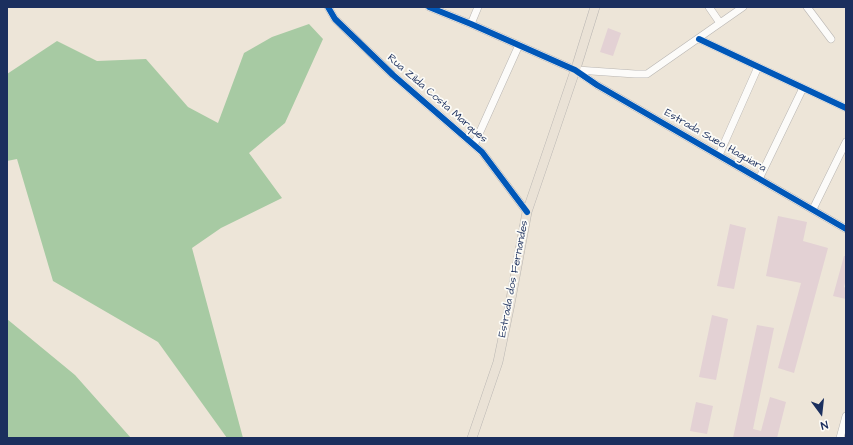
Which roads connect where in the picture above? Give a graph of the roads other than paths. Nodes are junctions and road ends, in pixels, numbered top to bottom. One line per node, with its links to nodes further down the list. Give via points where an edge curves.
1 (328, 7): 18 (street, Rua Zilda Costa Marques, via 335,19 393,75)
2 (430, 7): 9 (street)
3 (478, 7): 9 (street)
4 (595, 7): 14 (main road, Estrada dos Fernandes)
5 (709, 7): 8 (street)
6 (743, 7): 8 (street)
7 (807, 7): 11 (street)
8 (720, 23): 10 (street)
9 (471, 24): 12 (street)
10 (699, 39): 13 (street); 14 (street, via 647,74)
11 (831, 39)
12 (518, 45): 14 (street); 18 (street)
13 (758, 68): 15 (street); 19 (street)
14 (575, 70): 19 (street, Estrada Sueo Haguiara); 22 (main road, Estrada dos Fernandes)
15 (803, 88): 16 (street); 20 (street)
16 (846, 108)
17 (846, 142): 21 (street)
18 (474, 145): 22 (street, Rua Zilda Costa Marques)
19 (719, 154): 20 (street, Estrada Sueo Haguiara)
20 (760, 179): 21 (street, Estrada Sueo Haguiara)
21 (813, 209): 23 (street, Estrada Sueo Haguiara)
22 (527, 212): 25 (main road, Estrada dos Fernandes, via 498,362)
23 (846, 229)
24 (846, 416): 26 (street)
25 (472, 438)
26 (840, 438)

